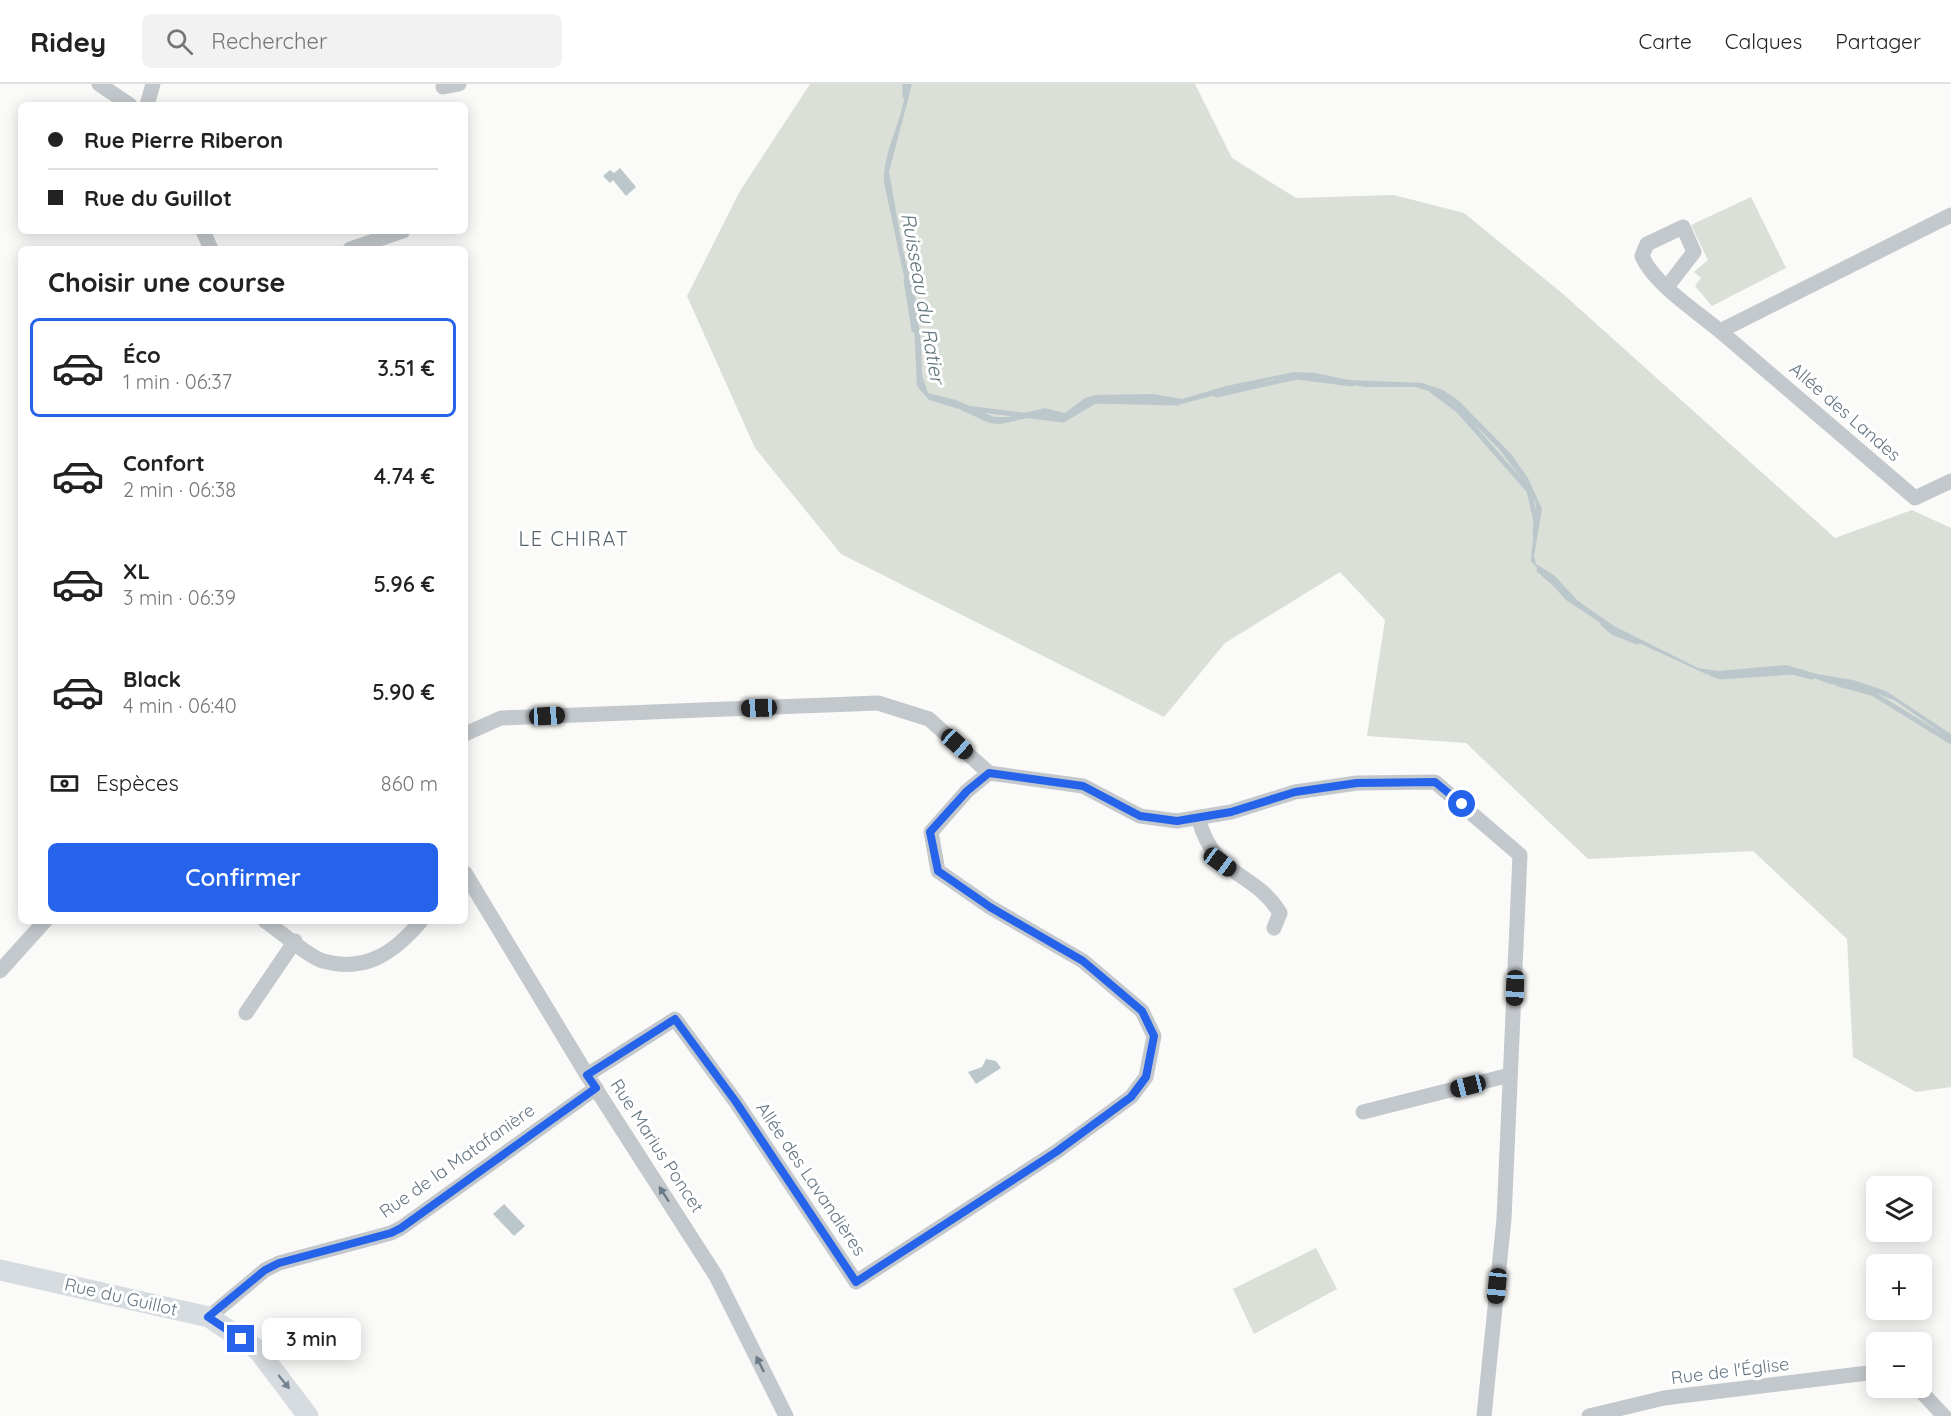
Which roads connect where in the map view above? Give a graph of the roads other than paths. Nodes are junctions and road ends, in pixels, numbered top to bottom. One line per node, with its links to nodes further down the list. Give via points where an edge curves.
1 (99, 84): 5 (street)
2 (153, 84): 6 (street)
3 (459, 84): 4 (street)
4 (443, 87)
5 (126, 102)
6 (148, 102)
7 (1951, 215): 11 (street)
8 (394, 234): 9 (street)
9 (359, 246)
10 (1667, 286): 11 (street, Allée des Landes)
11 (1720, 331): 12 (street, Allée des Landes, via 1915,498)
12 (1951, 481)
13 (468, 733): 14 (street, via 501,718 878,703 929,719)
14 (989, 773): 15 (street, via 1083,786 1140,816 1177,821); 25 (street, Allée des Lavandières, via 930,832 938,871 990,907 1083,961 1142,1011 1154,1036 1146,1077 1131,1097 1056,1152 856,1282 736,1102 675,1019)
15 (1198, 818): 20 (street, via 1204,838 1220,862 1271,899 1280,914); 24 (street, via 1295,792 1357,783 1435,782 1520,855)
16 (468, 878): 25 (street, Rue Marius Poncet)
17 (42, 924): 22 (street)
18 (270, 924): 21 (street)
19 (418, 924): 21 (street, via 393,951 374,960 348,964 322,960)
20 (1275, 928)
21 (295, 941): 23 (street)
22 (0, 971)
23 (246, 1012)
24 (1510, 1075): 26 (street); 33 (street, via 1504,1218)
25 (592, 1081): 28 (street, Rue de la Matafanière, via 401,1228 272,1266); 32 (street, Rue Marius Poncet, one-way to 25, via 716,1276)
26 (1363, 1112)
27 (0, 1270): 28 (street, Rue du Guillot)
28 (208, 1317): 31 (street, Rue du Guillot, one-way to 31, via 258,1350)
29 (1866, 1373): 34 (street, Rue de l'Église, via 1664,1398)
30 (1927, 1398): 35 (street)
31 (308, 1416)
32 (786, 1416)
33 (1484, 1416)
34 (1589, 1416)
35 (1944, 1416)

